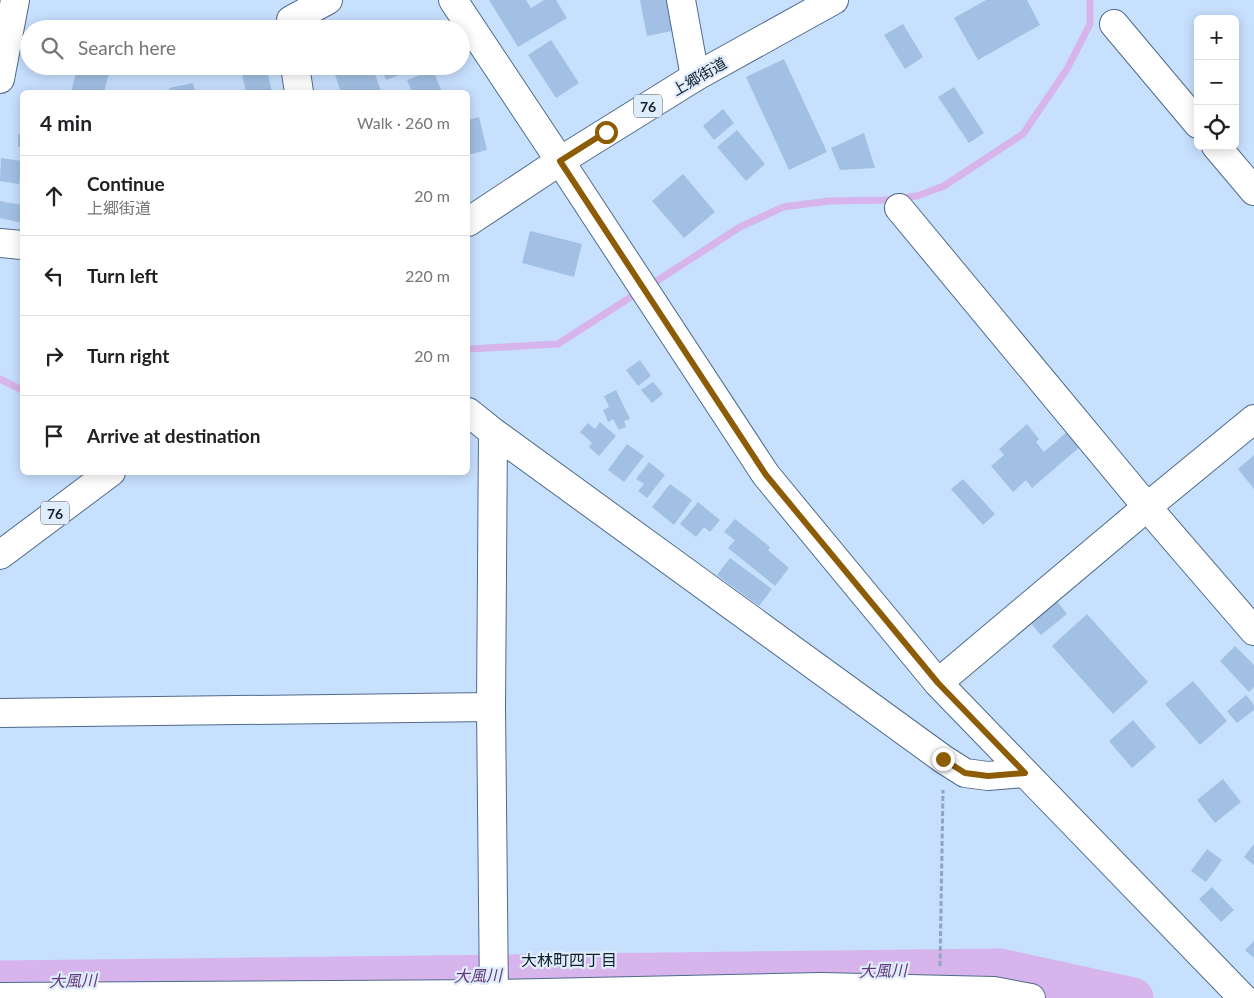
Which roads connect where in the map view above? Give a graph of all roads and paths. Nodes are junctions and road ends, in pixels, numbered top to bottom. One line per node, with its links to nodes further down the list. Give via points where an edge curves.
1 (15, 0): 12 (street)
2 (328, 0): 6 (street)
3 (453, 0): 7 (street)
4 (681, 0): 11 (street)
5 (834, 0): 11 (street, 上郷街道 / 76)
6 (290, 20)
7 (466, 20)
8 (1114, 24): 14 (street)
9 (470, 26): 16 (street)
10 (296, 75): 13 (street)
11 (695, 77): 16 (street, 上郷街道 / 76)
12 (0, 79)
13 (299, 90)
14 (1194, 119)
15 (1219, 150): 17 (street)
16 (560, 161): 19 (street, 上郷街道 / 76); 29 (street, via 766,475)
17 (1254, 191)
18 (899, 208): 26 (street)
19 (470, 221)
20 (0, 243): 21 (street)
21 (20, 245)
22 (470, 414): 24 (street)
23 (1254, 419): 26 (street)
24 (493, 432): 30 (street); 32 (street)
25 (106, 475): 27 (street, 76)
26 (1147, 507): 28 (street); 29 (street)
27 (0, 555)
28 (1254, 631)
29 (938, 683): 33 (street)
30 (492, 707): 31 (street); 35 (street)
31 (0, 714)
32 (943, 759): 33 (street, via 965,773 988,776); 34 (path)
33 (1025, 773): 38 (street)
34 (940, 990): 35 (street, via 821,987); 37 (street, via 994,991)
35 (494, 996): 36 (street)
36 (0, 997)
37 (1031, 998)
38 (1243, 998)

